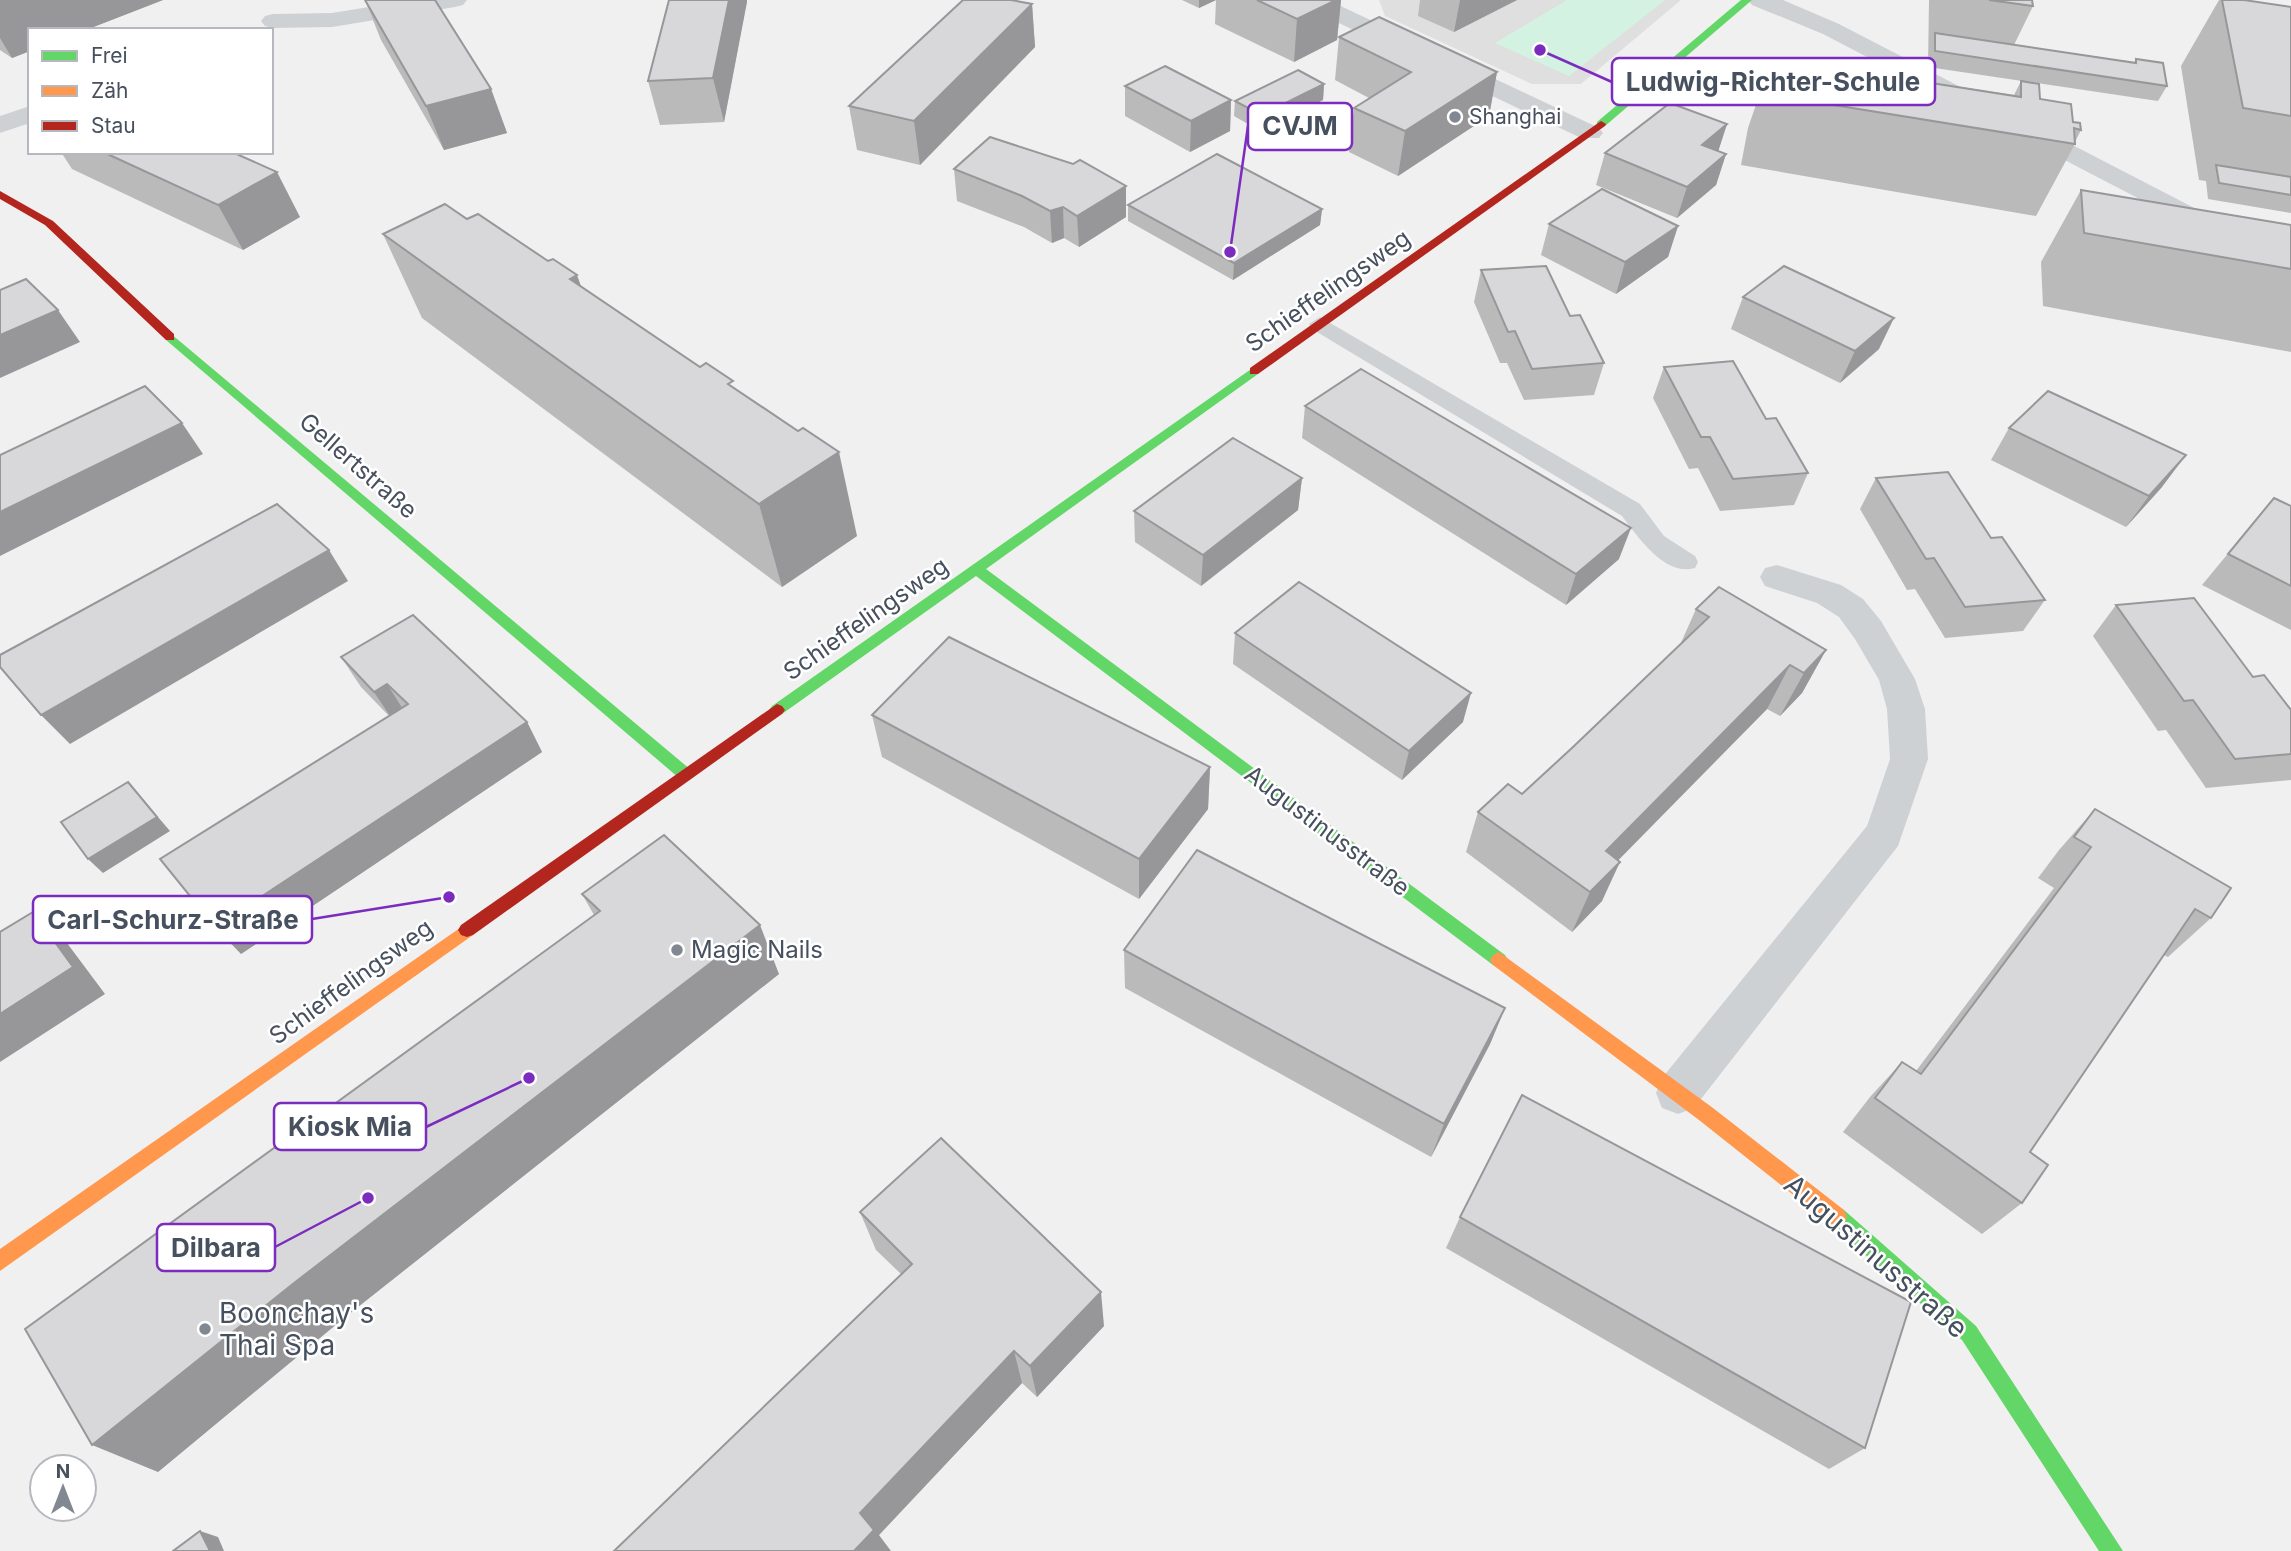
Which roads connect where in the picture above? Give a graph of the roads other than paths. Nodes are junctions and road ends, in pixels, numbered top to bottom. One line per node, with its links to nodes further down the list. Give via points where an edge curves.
1 (321, 0): 6 (street)
2 (455, 0): 6 (street, via 332,20)
3 (1309, 0): 10 (street)
4 (1747, 0): 10 (street, Schieffelingsweg)
5 (1760, 0): 12 (street, via 1820,23)
6 (273, 21): 7 (street)
7 (256, 28)
8 (28, 115): 9 (street)
9 (0, 125)
10 (1590, 133): 13 (street, Schieffelingsweg)
11 (0, 194): 17 (street, Gellertstraße, via 49,223 169,336)
12 (2291, 269)
13 (1320, 324): 14 (lane, via 1631,510 1655,542); 15 (street, Schieffelingsweg)
14 (1686, 562)
15 (976, 569): 17 (street, Schieffelingsweg); 18 (street, Augustinusstraße)
16 (1777, 577): 18 (street, via 1829,594 1851,608 1868,630 1897,679 1906,709 1909,759 1884,834)
17 (685, 774): 19 (street, Schieffelingsweg)
18 (1678, 1093): 20 (street, Augustinusstraße, via 1837,1216 1969,1333)
19 (0, 1261)
20 (2112, 1551)

